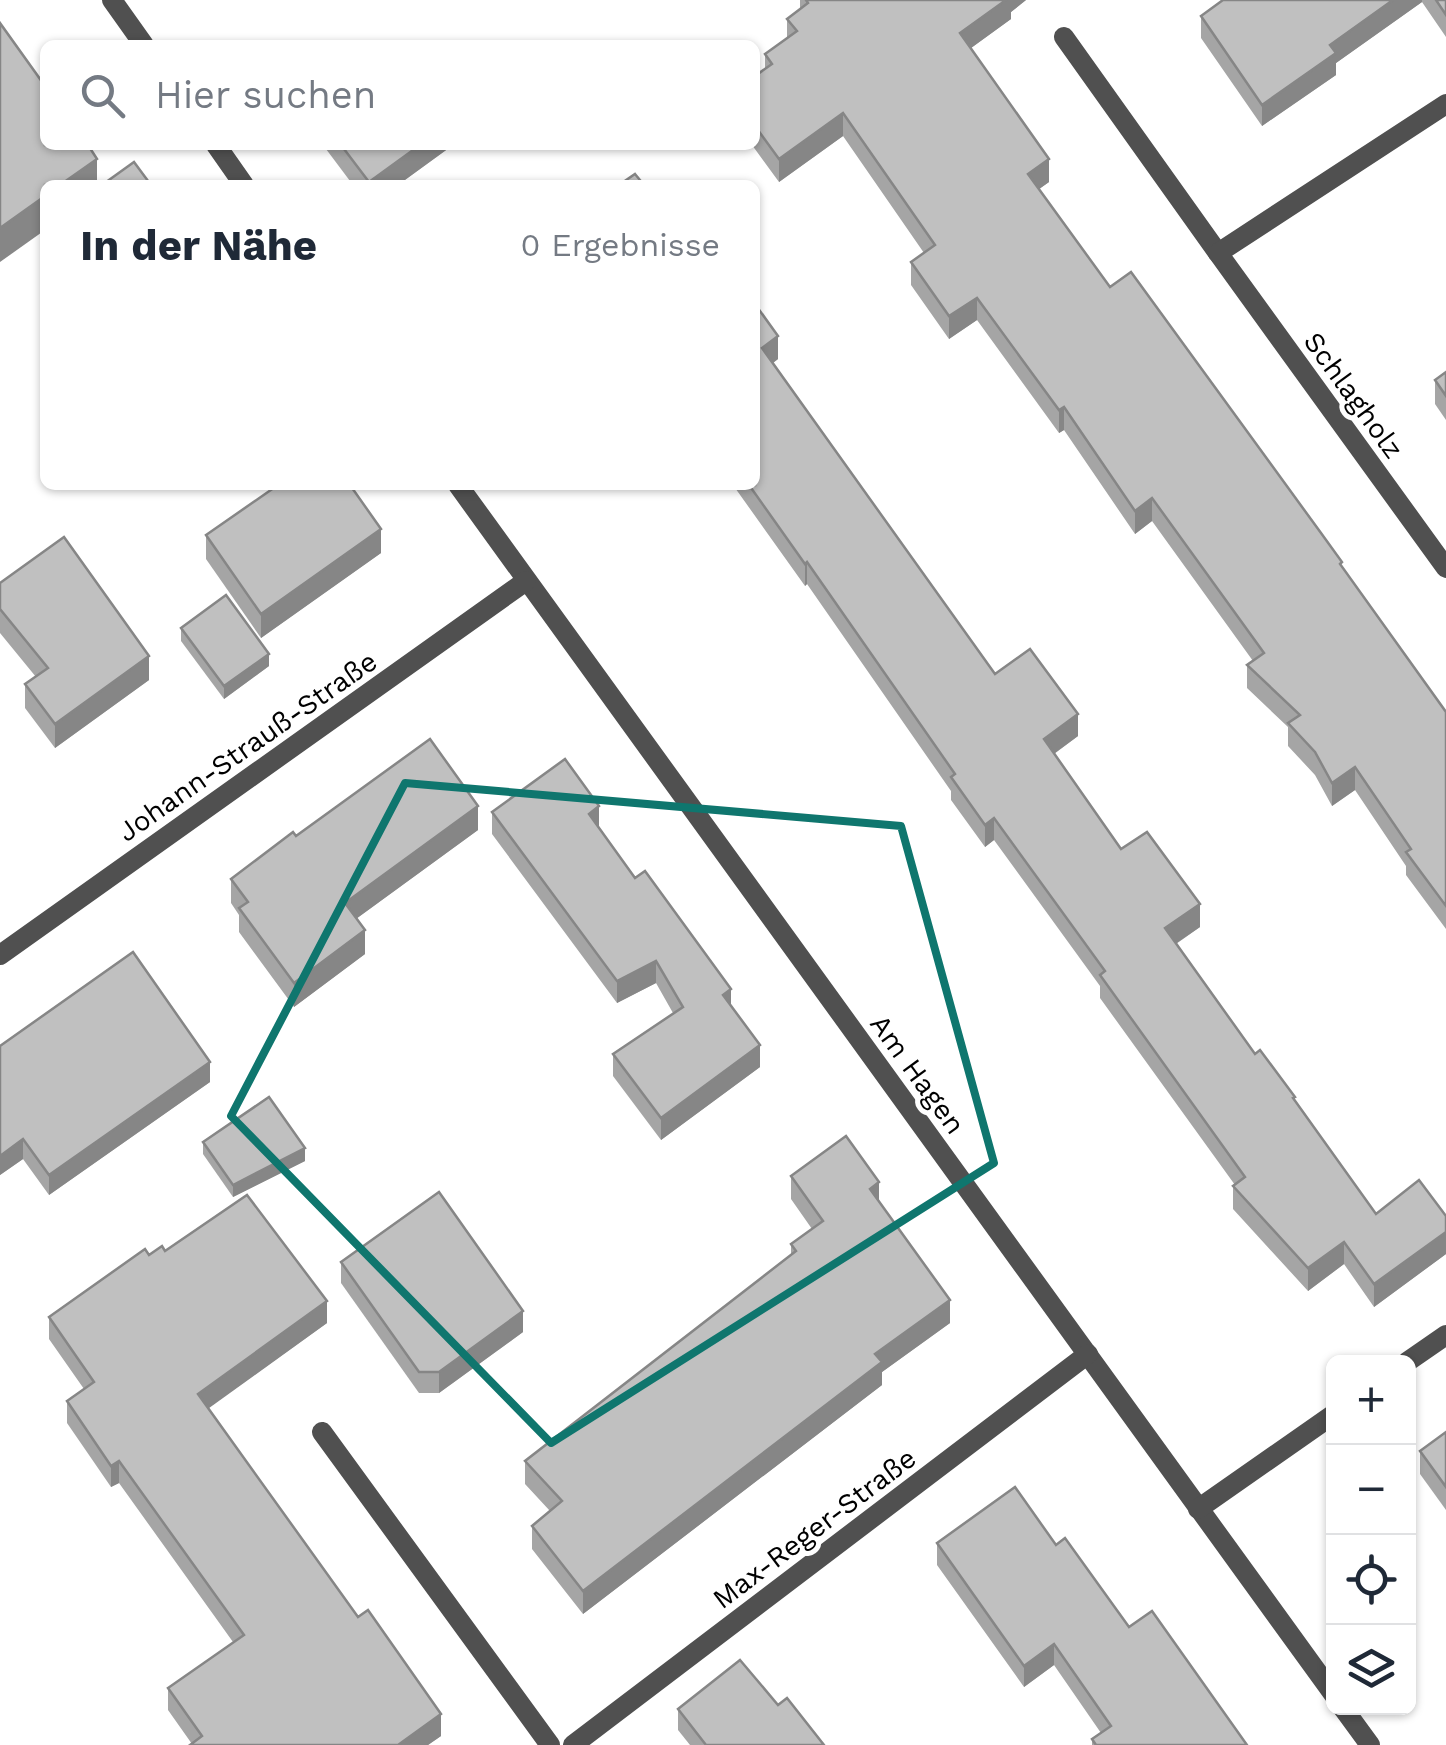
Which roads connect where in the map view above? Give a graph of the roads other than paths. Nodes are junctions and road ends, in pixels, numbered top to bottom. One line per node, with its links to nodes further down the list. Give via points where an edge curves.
1 (112, 0): 3 (street)
2 (1064, 36): 7 (street, Schlagholz)
3 (140, 40)
4 (1446, 104): 7 (street)
5 (220, 150): 6 (street)
6 (240, 180)
7 (1218, 253): 9 (street, Schlagholz)
8 (462, 490): 10 (street, Am Hagen)
9 (1446, 568)
10 (526, 581): 11 (street, Johann-Strauß-Straße); 13 (street, Am Hagen)
11 (0, 955)
12 (1446, 1336): 14 (street)
13 (1088, 1354): 17 (street, Am Hagen); 21 (street, Max-Reger-Straße)
14 (1416, 1356)
15 (1326, 1420): 17 (street)
16 (322, 1432): 20 (street)
17 (1198, 1509): 18 (street, Am Hagen)
18 (1326, 1684)
19 (1348, 1715): 22 (street)
20 (550, 1745)
21 (574, 1745)
22 (1370, 1745)

